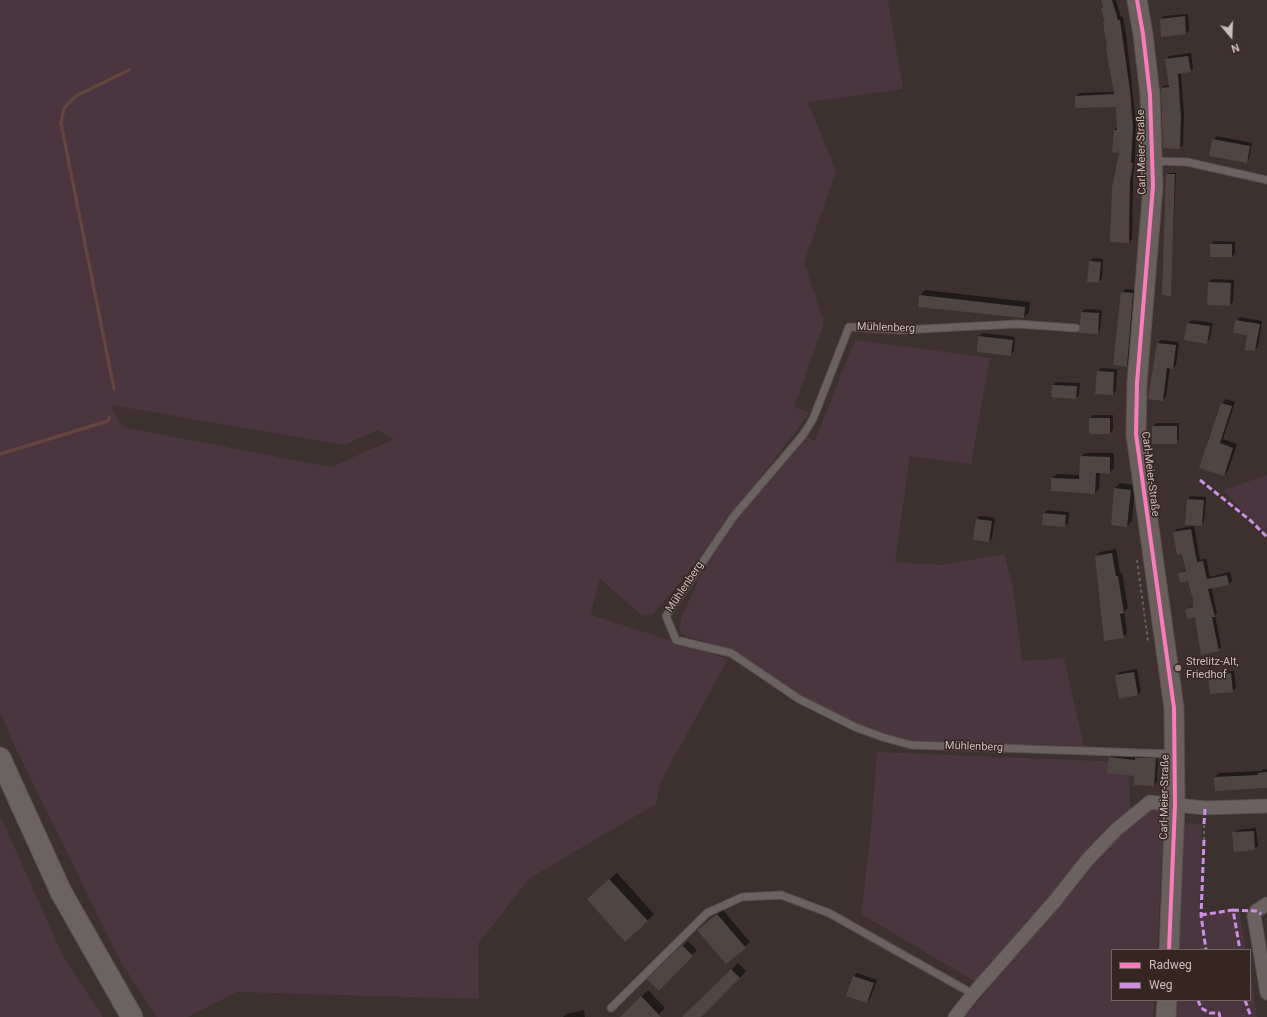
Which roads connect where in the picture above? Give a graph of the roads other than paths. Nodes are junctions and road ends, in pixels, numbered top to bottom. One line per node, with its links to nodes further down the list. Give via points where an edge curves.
1 (1137, 0): 2 (street, Carl-Meier-Straße, via 1150,95)
2 (1152, 161): 3 (lane, via 1187,162); 5 (street, Carl-Meier-Straße, via 1153,186 1137,383 1136,434 1171,684)
3 (1267, 180)
4 (1076, 328): 5 (lane, Mühlenberg, via 1017,324 901,330 849,327 813,419 803,436 734,516 666,616 676,640 731,653 806,703 855,727 911,745)
5 (1176, 754): 7 (street, Carl-Meier-Straße)
6 (0, 758): 15 (main road, via 61,892)
7 (1175, 805): 8 (street, via 1204,808); 10 (street, Carl-Meier-Straße); 12 (street, via 1150,802 1117,829 1088,859 1054,902)
8 (1267, 806)
9 (1267, 904): 11 (street, via 1256,911 1254,916)
10 (1169, 949)
11 (1267, 993)
12 (973, 994): 14 (lane, via 829,913 781,896 742,897 707,914); 16 (street)
13 (1166, 1001): 17 (street)
14 (611, 1008)
15 (132, 1017)
16 (955, 1017)
17 (1166, 1017)

